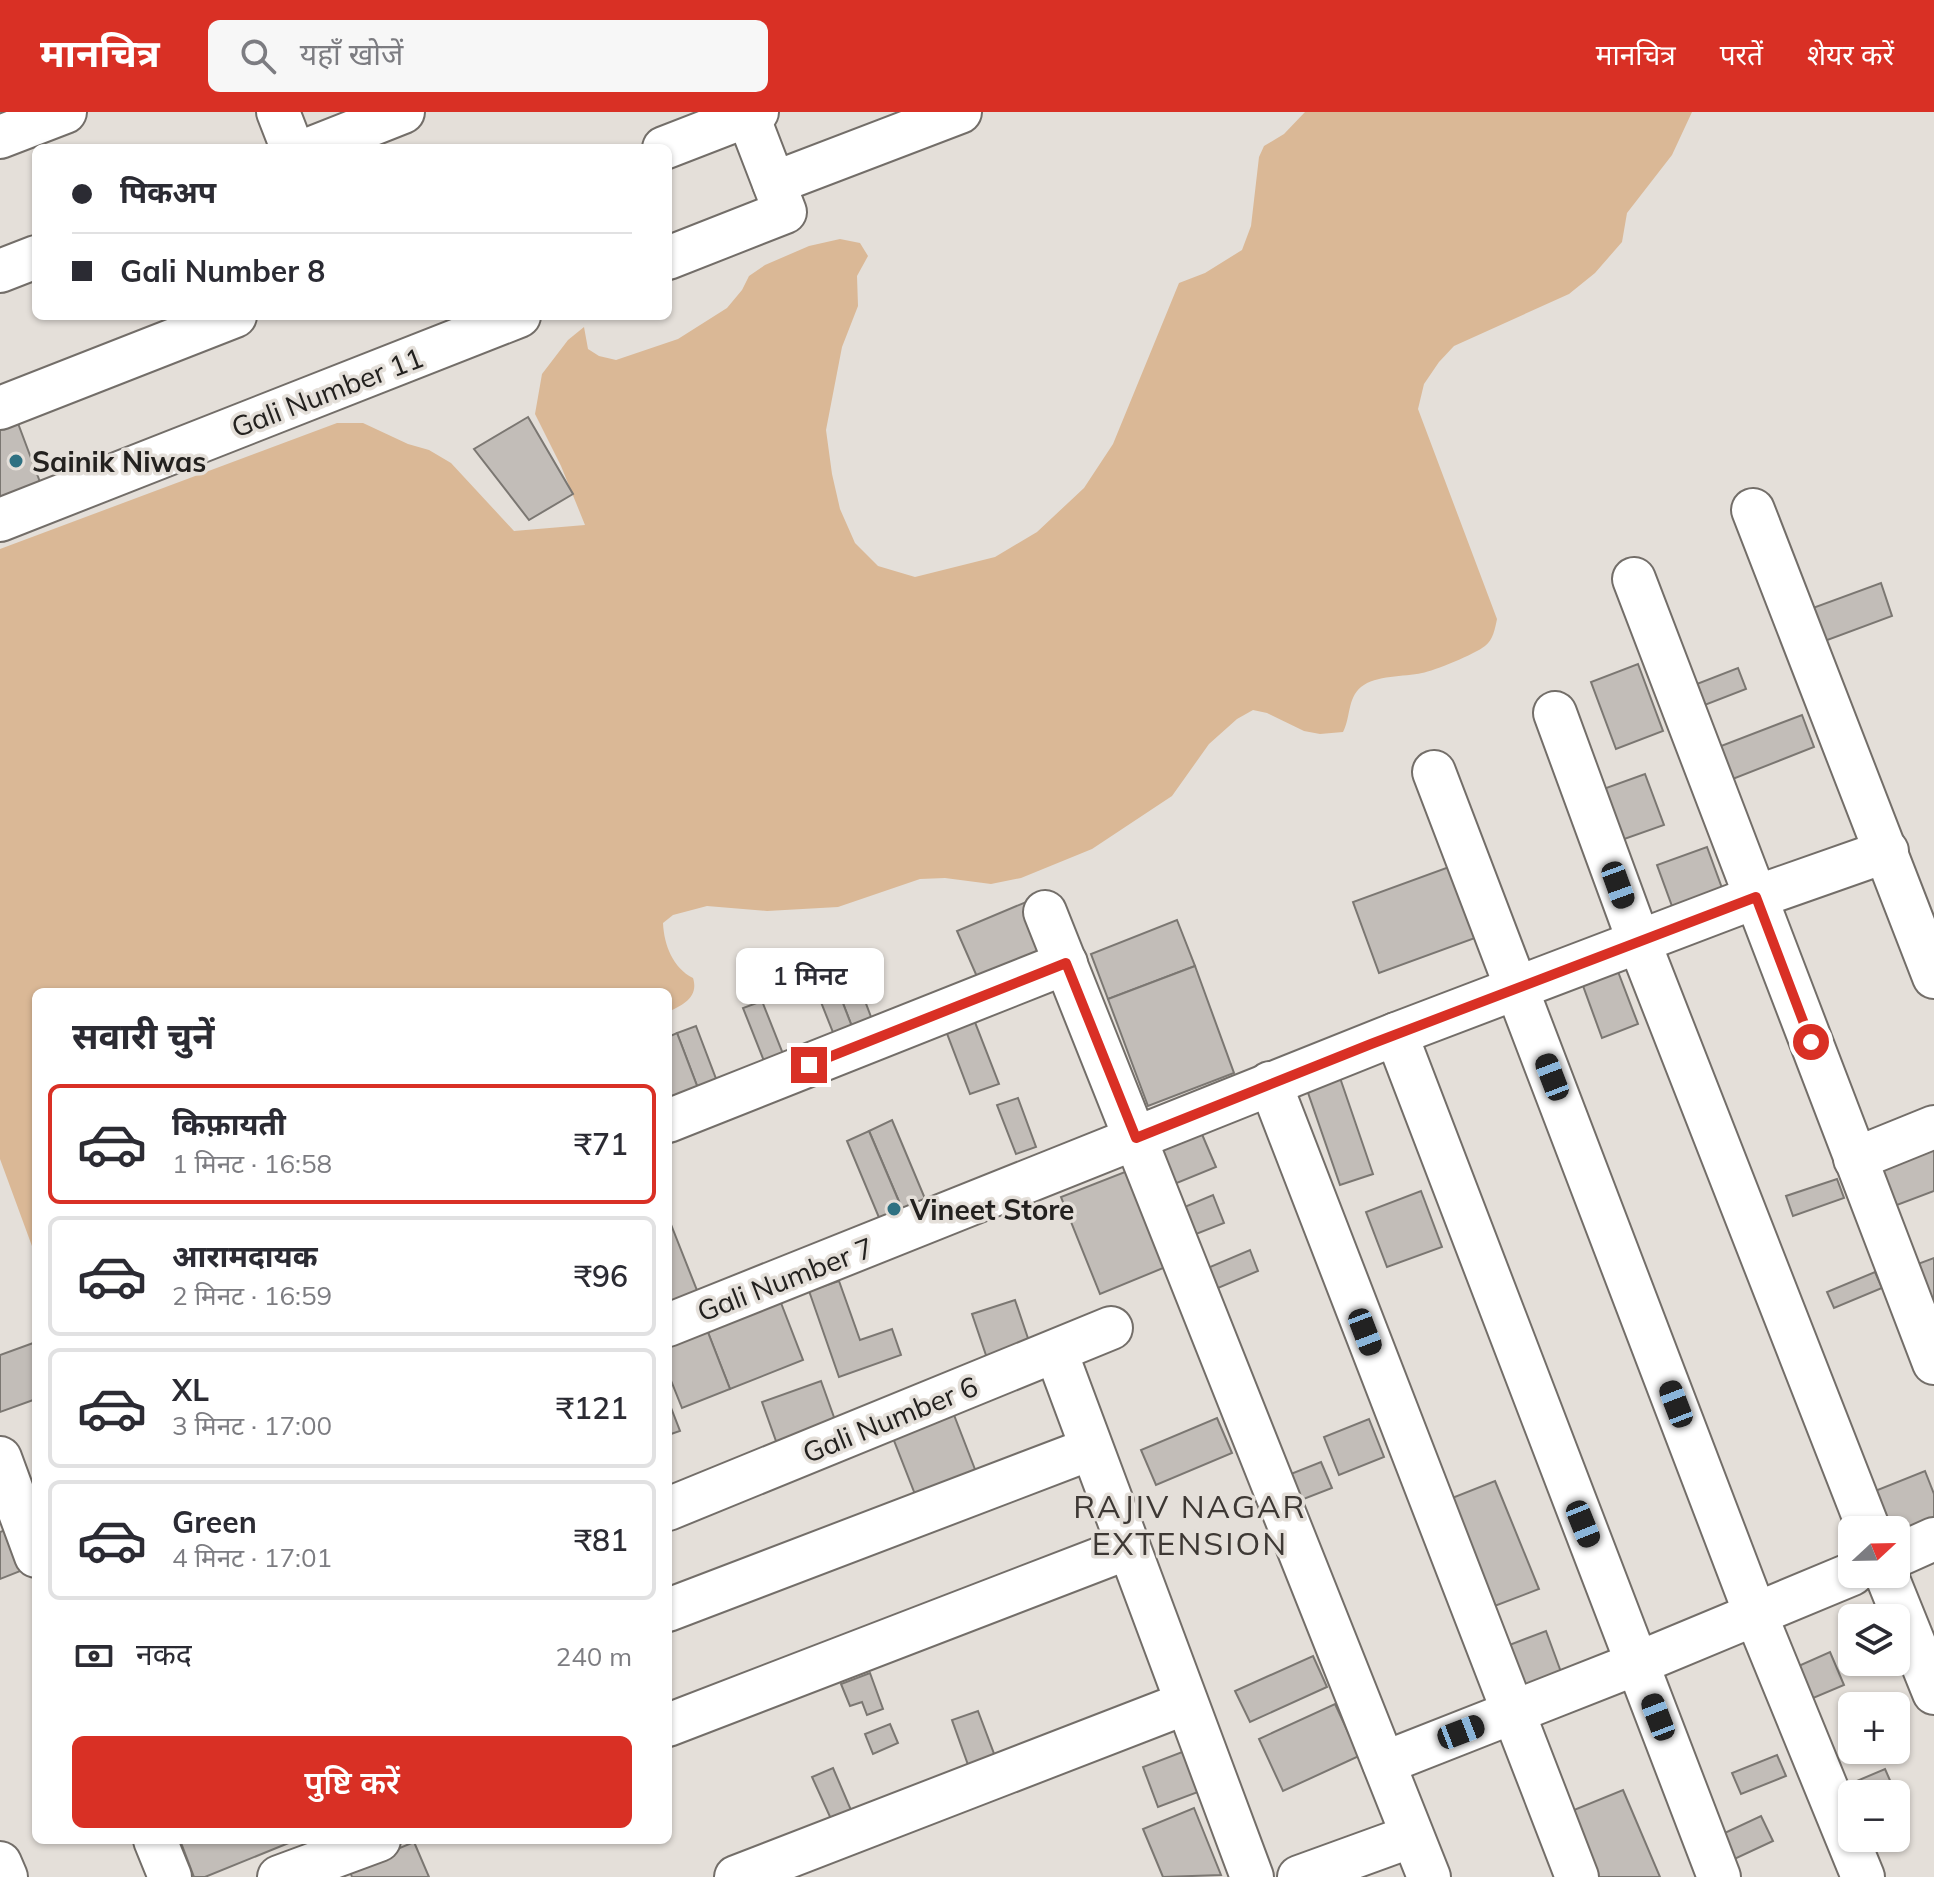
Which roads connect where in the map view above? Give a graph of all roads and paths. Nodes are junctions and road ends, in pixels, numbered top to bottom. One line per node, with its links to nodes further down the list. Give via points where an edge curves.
1 (65, 112): 6 (street)
2 (278, 112): 7 (street)
3 (403, 112): 8 (street)
4 (960, 112): 10 (street)
5 (753, 114): 9 (street); 10 (street)
6 (0, 137)
7 (290, 144)
8 (322, 144)
9 (672, 145)
10 (774, 183): 11 (street, via 785,212)
11 (672, 256)
12 (32, 259): 13 (street)
13 (0, 271)
14 (225, 320): 16 (street)
15 (509, 320): 18 (street, Gali Number 11)
16 (0, 408)
17 (1753, 510): 22 (street)
18 (0, 520)
19 (1634, 579): 23 (street)
20 (1555, 713): 25 (street)
21 (1434, 772): 28 (street)
22 (1887, 851): 23 (street, Gali Number 7); 27 (street)
23 (1756, 897): 25 (street, Gali Number 7); 34 (street)
24 (1045, 912): 26 (street)
25 (1639, 942): 28 (street, Gali Number 7); 42 (street)
26 (1066, 963): 31 (street); 33 (street)
27 (1934, 977)
28 (1518, 987): 29 (street, Gali Number 7); 50 (street)
29 (1396, 1034): 30 (street, Gali Number 7); 51 (street)
30 (1270, 1083): 33 (street, Gali Number 7); 54 (street)
31 (672, 1119)
32 (1934, 1127): 34 (street)
33 (1136, 1138): 35 (street, Gali Number 7); 56 (street)
34 (1855, 1159): 38 (street)
35 (672, 1323)
36 (1111, 1328): 37 (street, Gali Number 6)
37 (1056, 1352): 39 (street); 41 (street, Gali Number 6)
38 (1934, 1363)
39 (1090, 1449): 45 (street); 49 (street)
40 (0, 1458): 44 (street)
41 (672, 1507)
42 (1864, 1516)
43 (1934, 1539): 46 (street)
44 (32, 1545)
45 (1128, 1548): 53 (street); 55 (street)
46 (1910, 1550)
47 (1838, 1580): 50 (street)
48 (1892, 1588): 52 (street)
49 (672, 1608)
50 (1755, 1613): 51 (street); 71 (street)
51 (1638, 1663): 54 (street); 70 (street)
52 (1934, 1693)
53 (1186, 1703): 65 (street); 66 (street)
54 (1513, 1712): 56 (street); 69 (street)
55 (672, 1723)
56 (1384, 1763): 57 (street)
57 (1412, 1836): 67 (street); 68 (street)
58 (157, 1844): 63 (street)
59 (369, 1844): 60 (street)
60 (334, 1858): 64 (street)
61 (0, 1863): 62 (street)
62 (6, 1877)
63 (170, 1877)
64 (279, 1877)
65 (736, 1877)
66 (1252, 1877)
67 (1299, 1877)
68 (1429, 1877)
69 (1577, 1877)
70 (1719, 1877)
71 (1863, 1877)

